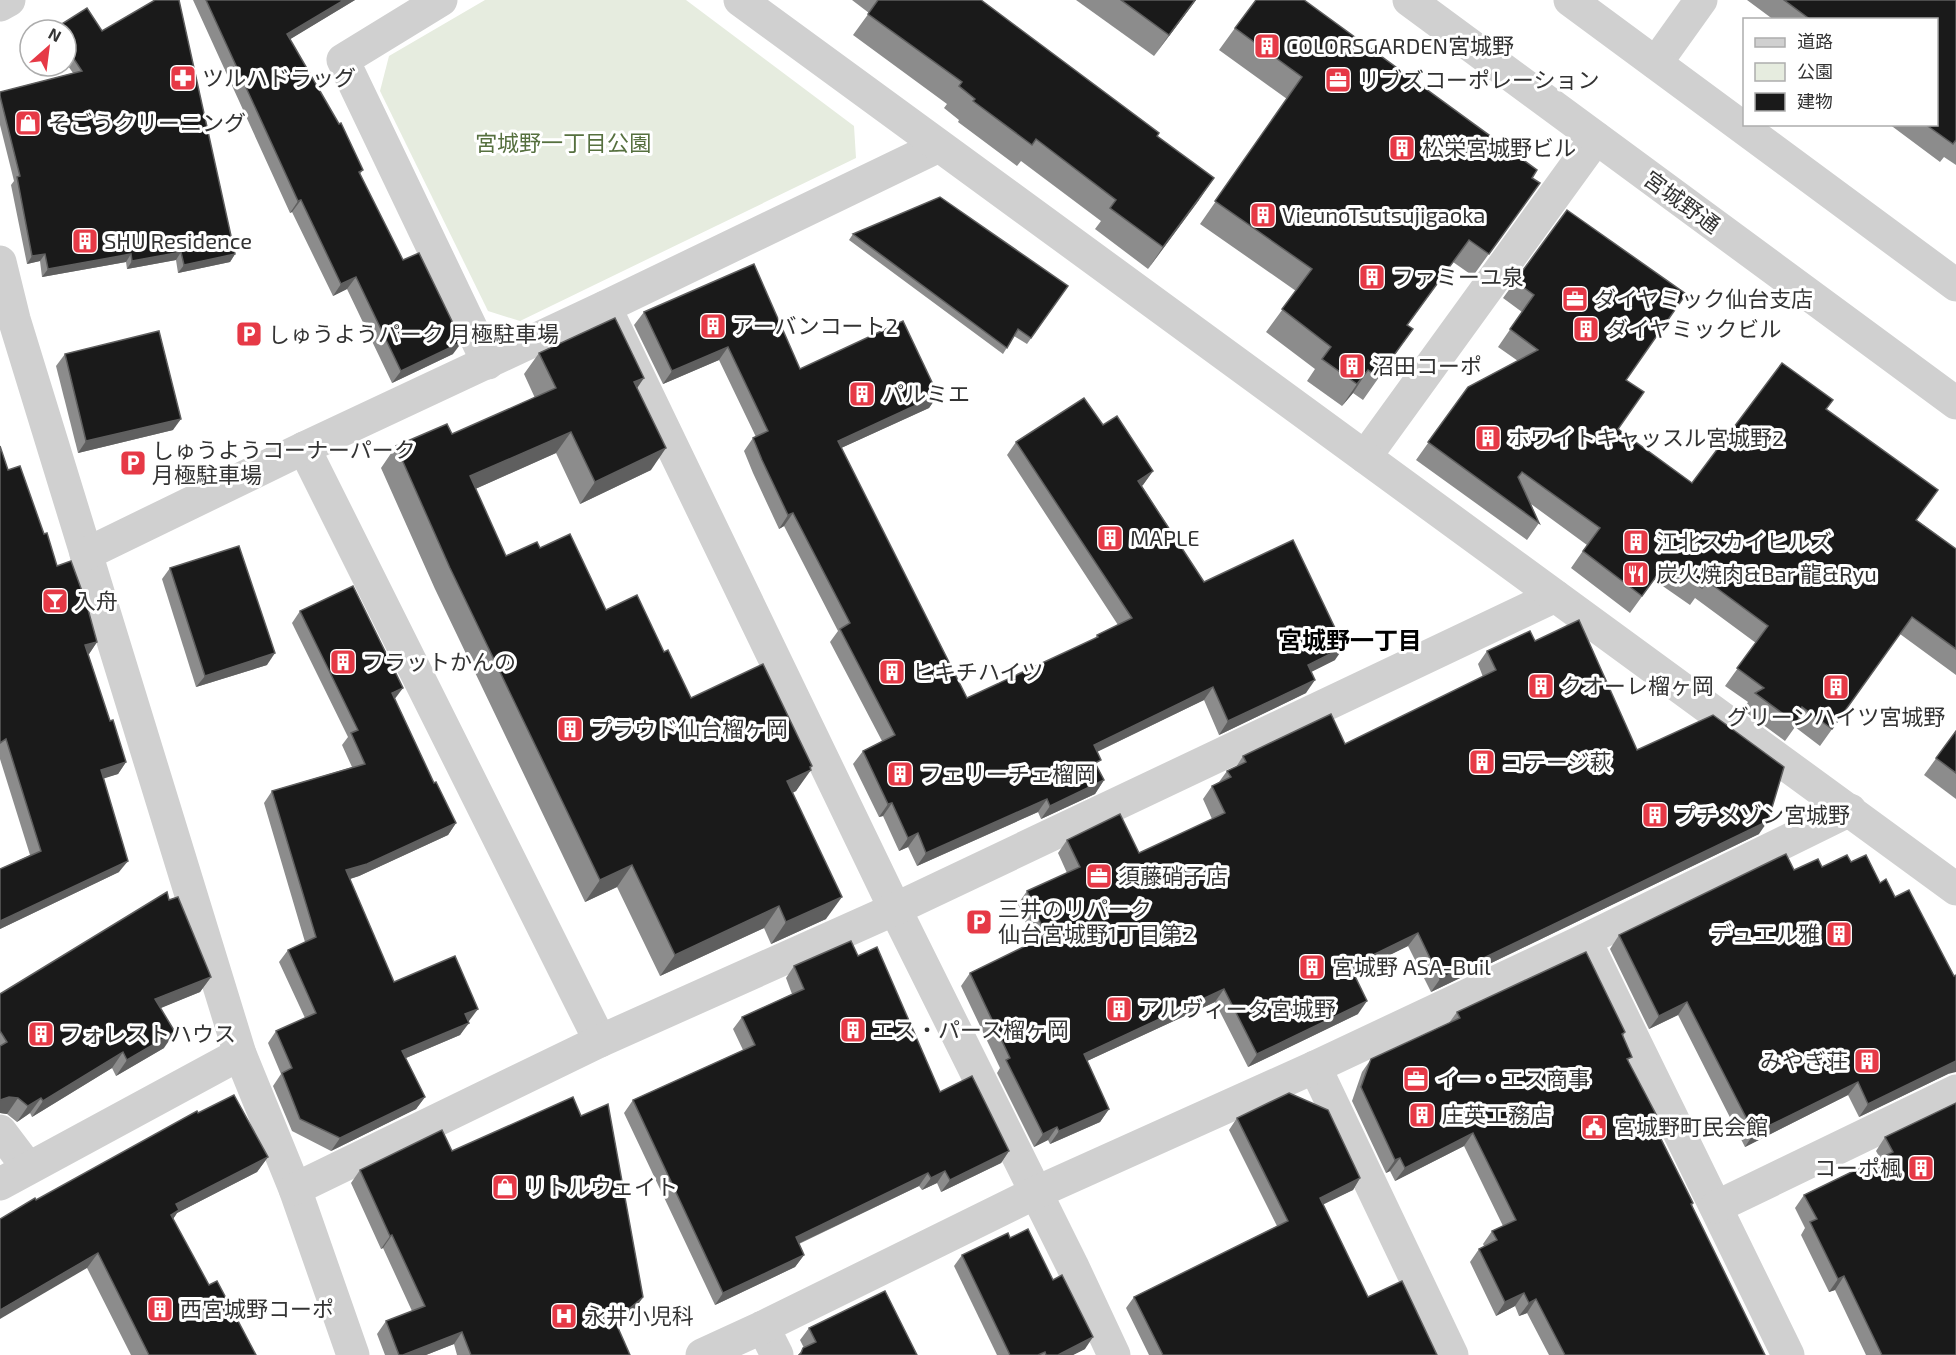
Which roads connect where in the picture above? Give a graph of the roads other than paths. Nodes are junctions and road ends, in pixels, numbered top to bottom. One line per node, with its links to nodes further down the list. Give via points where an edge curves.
1 (9, 0): 7 (street)
2 (441, 0): 15 (street, via 343,60)
3 (740, 0): 10 (street)
4 (1409, 0): 9 (street, 宮城野通)
5 (1570, 0): 8 (street)
6 (1701, 0): 8 (street)
7 (0, 5)
8 (1656, 63): 12 (street)
9 (1596, 138): 16 (street, 宮城野通); 18 (street)
10 (939, 146): 13 (street); 18 (street)
11 (0, 262): 14 (street)
12 (1956, 285)
13 (605, 308): 15 (street); 23 (street)
14 (7, 322): 19 (street)
15 (488, 363): 17 (street)
16 (1956, 403)
17 (304, 448): 19 (street); 25 (street)
18 (1365, 457): 20 (street)
19 (86, 554): 26 (street)
20 (1556, 596): 21 (street); 23 (street)
21 (1850, 810): 22 (street); 24 (street)
22 (1956, 889)
23 (895, 909): 25 (street); 33 (street)
24 (1584, 940): 27 (street); 34 (street)
25 (600, 1041): 32 (street)
26 (240, 1054): 30 (street); 32 (street)
27 (1315, 1067): 33 (street); 39 (street)
28 (1956, 1091): 34 (street)
29 (0, 1131): 30 (street)
30 (28, 1168): 31 (street)
31 (0, 1184)
32 (295, 1189): 36 (street)
33 (1035, 1193): 35 (street); 38 (street)
34 (1716, 1207): 40 (street)
35 (770, 1341): 37 (street)
36 (353, 1355)
37 (702, 1355)
38 (1114, 1355)
39 (1452, 1355)
40 (1788, 1355)

